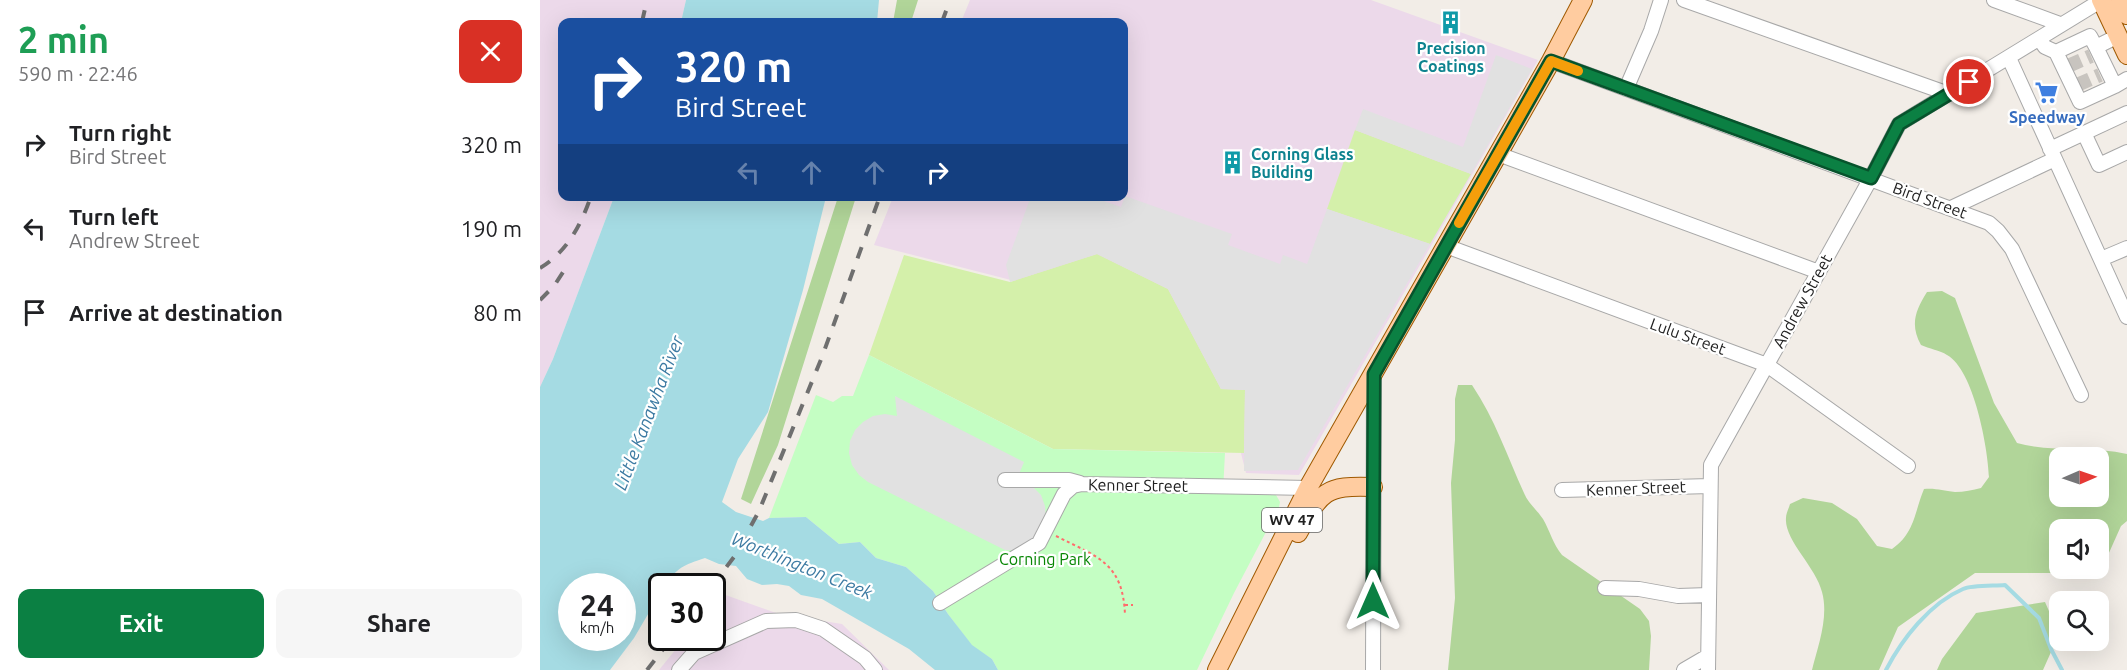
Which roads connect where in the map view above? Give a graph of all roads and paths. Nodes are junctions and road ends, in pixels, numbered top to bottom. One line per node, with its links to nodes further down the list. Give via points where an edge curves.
1 (1583, 0): 15 (main road, WV 47)
2 (1661, 0): 17 (street)
3 (1684, 0): 18 (street)
4 (1995, 0): 8 (street)
5 (2102, 0): 8 (street, Andrew Street); 9 (main road)
6 (2120, 0): 7 (main road)
7 (2127, 15)
8 (2060, 24): 10 (street, Andrew Street)
9 (2118, 36): 12 (street); 13 (main road)
10 (2040, 40): 11 (street); 14 (street, Andrew Street)
11 (2056, 52): 12 (street, via 2090,36); 16 (street, via 2080,102)
12 (2095, 52): 16 (street, via 2104,73)
13 (2127, 55)
14 (2009, 58): 18 (street, Andrew Street); 23 (street)
15 (1551, 61): 17 (street, Bird Street); 22 (main road, WV 47)
16 (2121, 82)
17 (1626, 89): 24 (street, Bird Street)
18 (1949, 94): 24 (street, Andrew Street, via 1899,124)
19 (2127, 113): 20 (street)
20 (2084, 133): 21 (street, via 2099,165); 23 (street)
21 (2127, 152)
22 (1498, 154): 26 (main road, WV 47); 29 (street)
23 (2052, 154): 25 (street); 28 (street)
24 (1871, 178): 25 (street, Bird Street); 29 (street, Andrew Street)
25 (1951, 208): 33 (street, Bird Street, via 1989,223 2006,240)
26 (1446, 246): 31 (street, Lulu Street); 32 (main road, WV 47)
27 (2126, 252): 28 (street)
28 (2101, 259): 30 (street)
29 (1819, 272): 31 (street, Andrew Street)
30 (2127, 317)
31 (1767, 365): 35 (street, Lulu Street); 39 (street, Andrew Street, via 1711,465)
32 (1374, 374): 34 (main road, WV 47); 40 (street)
33 (2081, 395)
34 (1321, 466): 38 (main road); 41 (main road, WV 47)
35 (1908, 466)
36 (1005, 480): 37 (street, via 1069,480)
37 (1082, 484): 41 (street, Kenner Street); 43 (street, Kenner Street, via 1068,489)
38 (1348, 486): 40 (main road); 49 (main road, via 1328,491 1318,499 1273,580)
39 (1710, 486): 42 (street, Kenner Street); 45 (street, Andrew Street)
40 (1373, 487): 55 (street)
41 (1308, 488): 49 (main road, WV 47)
42 (1562, 490)
43 (1045, 530): 46 (street, Kenner Street, via 1039,543); 47 (path, via 1109,566 1122,589)
44 (1605, 588): 45 (street, via 1678,596)
45 (1709, 595): 51 (street, Andrew Street)
46 (940, 603)
47 (1125, 605): 48 (path); 50 (path)
48 (1133, 605)
49 (1249, 606): 54 (main road, WV 47)
50 (1125, 615)
51 (1708, 663): 56 (street)
52 (679, 670): 53 (street, via 694,653 766,621 796,620 823,629 865,658)
53 (875, 670)
54 (1217, 670)
55 (1373, 670)
56 (1684, 670)

